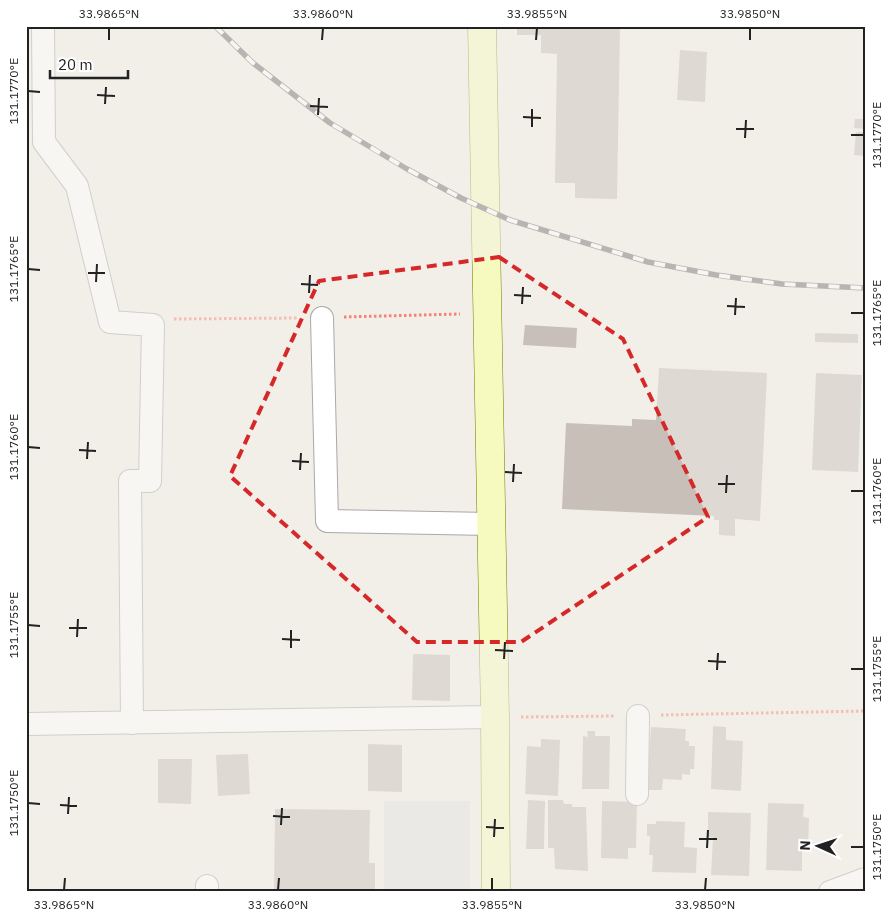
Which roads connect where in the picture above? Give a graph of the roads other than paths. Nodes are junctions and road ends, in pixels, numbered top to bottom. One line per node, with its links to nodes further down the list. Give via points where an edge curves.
1 (43, 26): 7 (street, via 44,142 77,186 110,322 153,326 150,481 130,481)
2 (482, 26): 4 (street)
3 (322, 318): 4 (street, via 327,521)
4 (491, 524): 6 (street)
5 (638, 716): 9 (street)
6 (496, 717): 7 (street); 11 (street)
7 (132, 723): 8 (street)
8 (26, 724)
9 (637, 794)
10 (865, 879): 12 (street)
11 (496, 892)
12 (830, 892)

